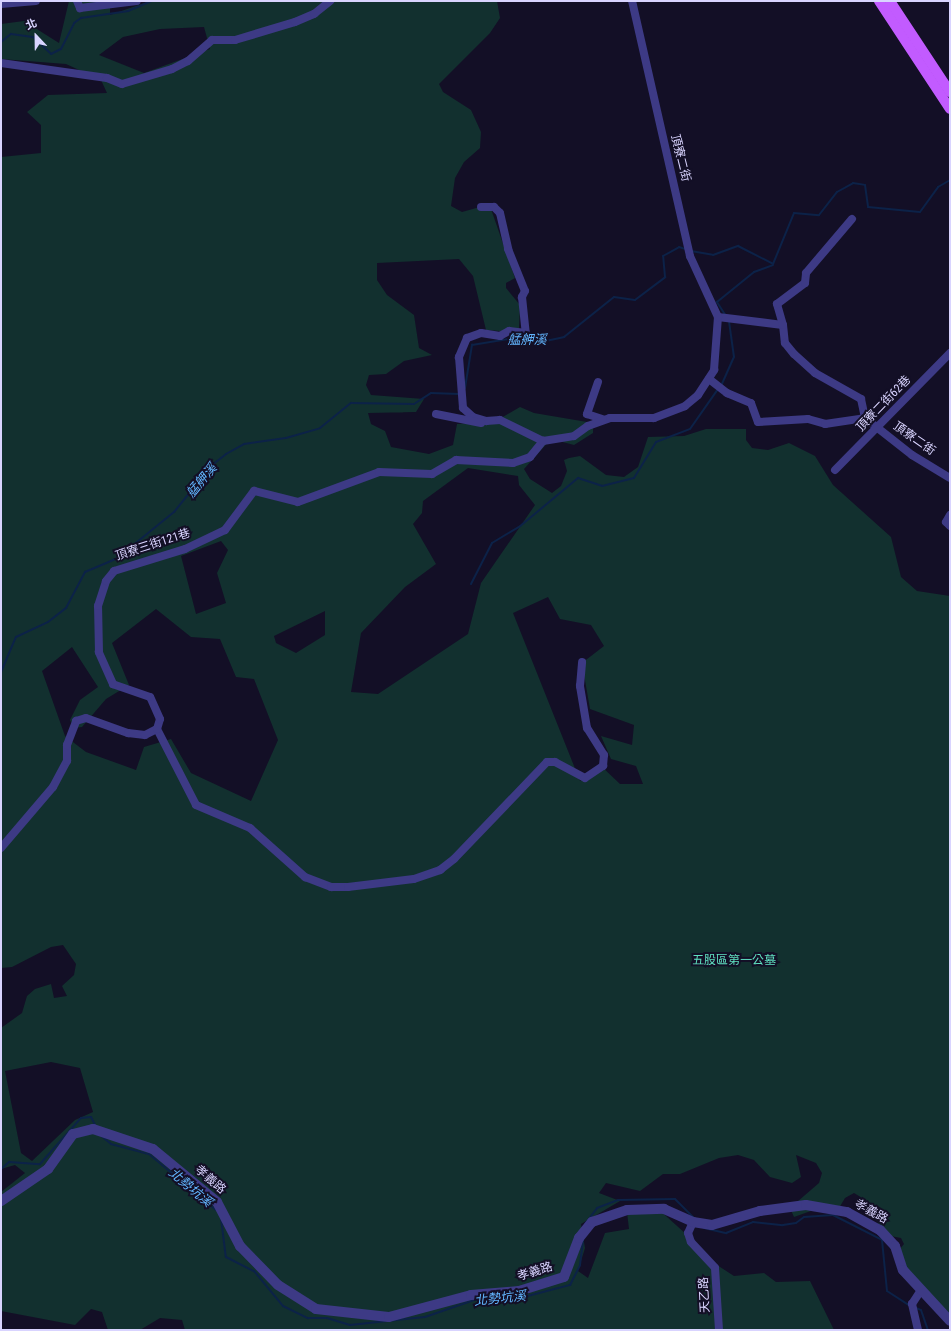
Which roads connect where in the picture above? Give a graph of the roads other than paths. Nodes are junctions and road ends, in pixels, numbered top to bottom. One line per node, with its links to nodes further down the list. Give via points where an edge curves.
1 (36, 1): 8 (street)
2 (77, 1): 3 (street, via 80,8)
3 (137, 1)
4 (330, 1): 9 (street, via 314,14 296,22 235,40 212,40 188,61 172,69 122,84 107,78)
5 (632, 1): 14 (street, 頂寮二街, via 690,256)
6 (879, 1): 11 (main road)
7 (890, 1): 10 (main road)
8 (1, 4)
9 (1, 63)
10 (950, 92)
11 (950, 108)
12 (481, 207): 22 (street, via 494,207 500,213 508,249 525,291 522,297 526,333 509,331 500,336 481,333 467,338 459,357 463,408)
13 (852, 219): 15 (street, via 806,273 805,282 777,304)
14 (718, 317): 15 (street); 17 (street, 頂寮二街, via 718,353)
15 (783, 325): 21 (street, via 785,343 794,354 816,373 860,399)
16 (950, 353): 23 (street, 頂寮二街62巷)
17 (712, 381): 20 (street, via 678,409 654,418); 21 (street, via 727,393 751,403 758,422 808,419 825,424)
18 (598, 382): 20 (street, via 587,414 595,419)
19 (436, 414): 22 (street, via 480,423)
20 (610, 418): 24 (street, via 588,426 574,436)
21 (865, 418): 23 (street, 頂寮二街)
22 (486, 421): 24 (street, via 500,420)
23 (878, 428): 25 (street, 頂寮二街62巷); 26 (street, 頂寮二街, via 912,455)
24 (543, 441): 30 (street, 頂寮三街121巷, via 530,457 513,463 456,460 432,474 379,472 298,502 254,491 225,530 185,549 114,571 106,581 98,606 99,652 113,684 150,697 160,718)
25 (835, 470)
26 (949, 475)
27 (950, 515): 28 (street, via 946,522)
28 (950, 526)
29 (582, 662): 30 (street, via 580,686 587,728 604,755 603,766 585,778 573,774 555,762 547,762 454,859 440,870 414,879 331,887 305,877 250,828 196,805)
30 (157, 729): 31 (street, via 145,735 128,733 86,718 76,721 67,745 68,761 53,787)
31 (1, 848)
32 (1, 1201): 33 (street, 孝義路, via 48,1169 73,1134 92,1129 153,1149 217,1202 240,1246 278,1285 316,1309 389,1317 471,1295 519,1291 564,1276 579,1238 592,1222 627,1210 664,1209)
33 (693, 1222): 34 (street, 孝義路, via 712,1224 760,1211 806,1205 847,1212 889,1237 903,1270); 36 (street, 天乙路, via 688,1233 691,1242 716,1268)
34 (921, 1290): 35 (street, 孝義路); 37 (street, via 912,1304)
35 (950, 1321)
36 (719, 1330)
37 (918, 1330)

